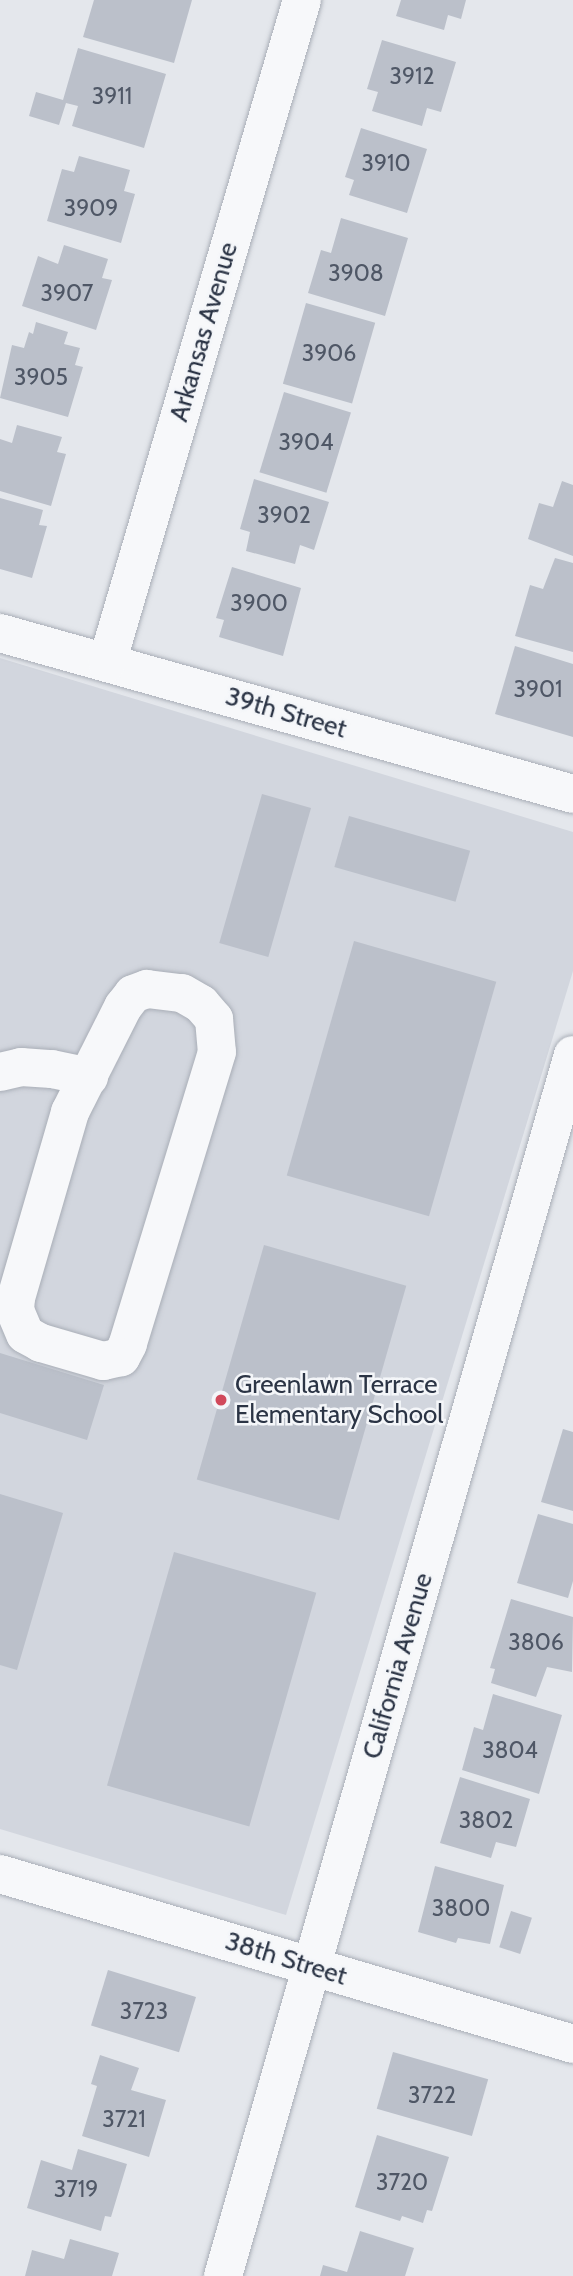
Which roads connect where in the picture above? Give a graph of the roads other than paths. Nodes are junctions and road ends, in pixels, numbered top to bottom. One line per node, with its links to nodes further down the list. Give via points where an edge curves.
1 (302, 0): 3 (street, Arkansas Avenue)
2 (0, 633): 3 (street, 39th Street)
3 (107, 663): 4 (street, 39th Street)
4 (573, 794)
5 (573, 1055): 9 (street, California Avenue)
6 (0, 1072): 7 (street, via 21,1067)
7 (89, 1077): 7 (street, via 133,994 155,989 182,993 214,1019 217,1052 128,1344 114,1361 41,1343 25,1334 15,1311 20,1279 70,1112)
8 (0, 1874): 9 (street, 38th Street)
9 (313, 1967): 10 (street, 38th Street); 11 (street, California Avenue)
10 (573, 2044)
11 (223, 2276)

